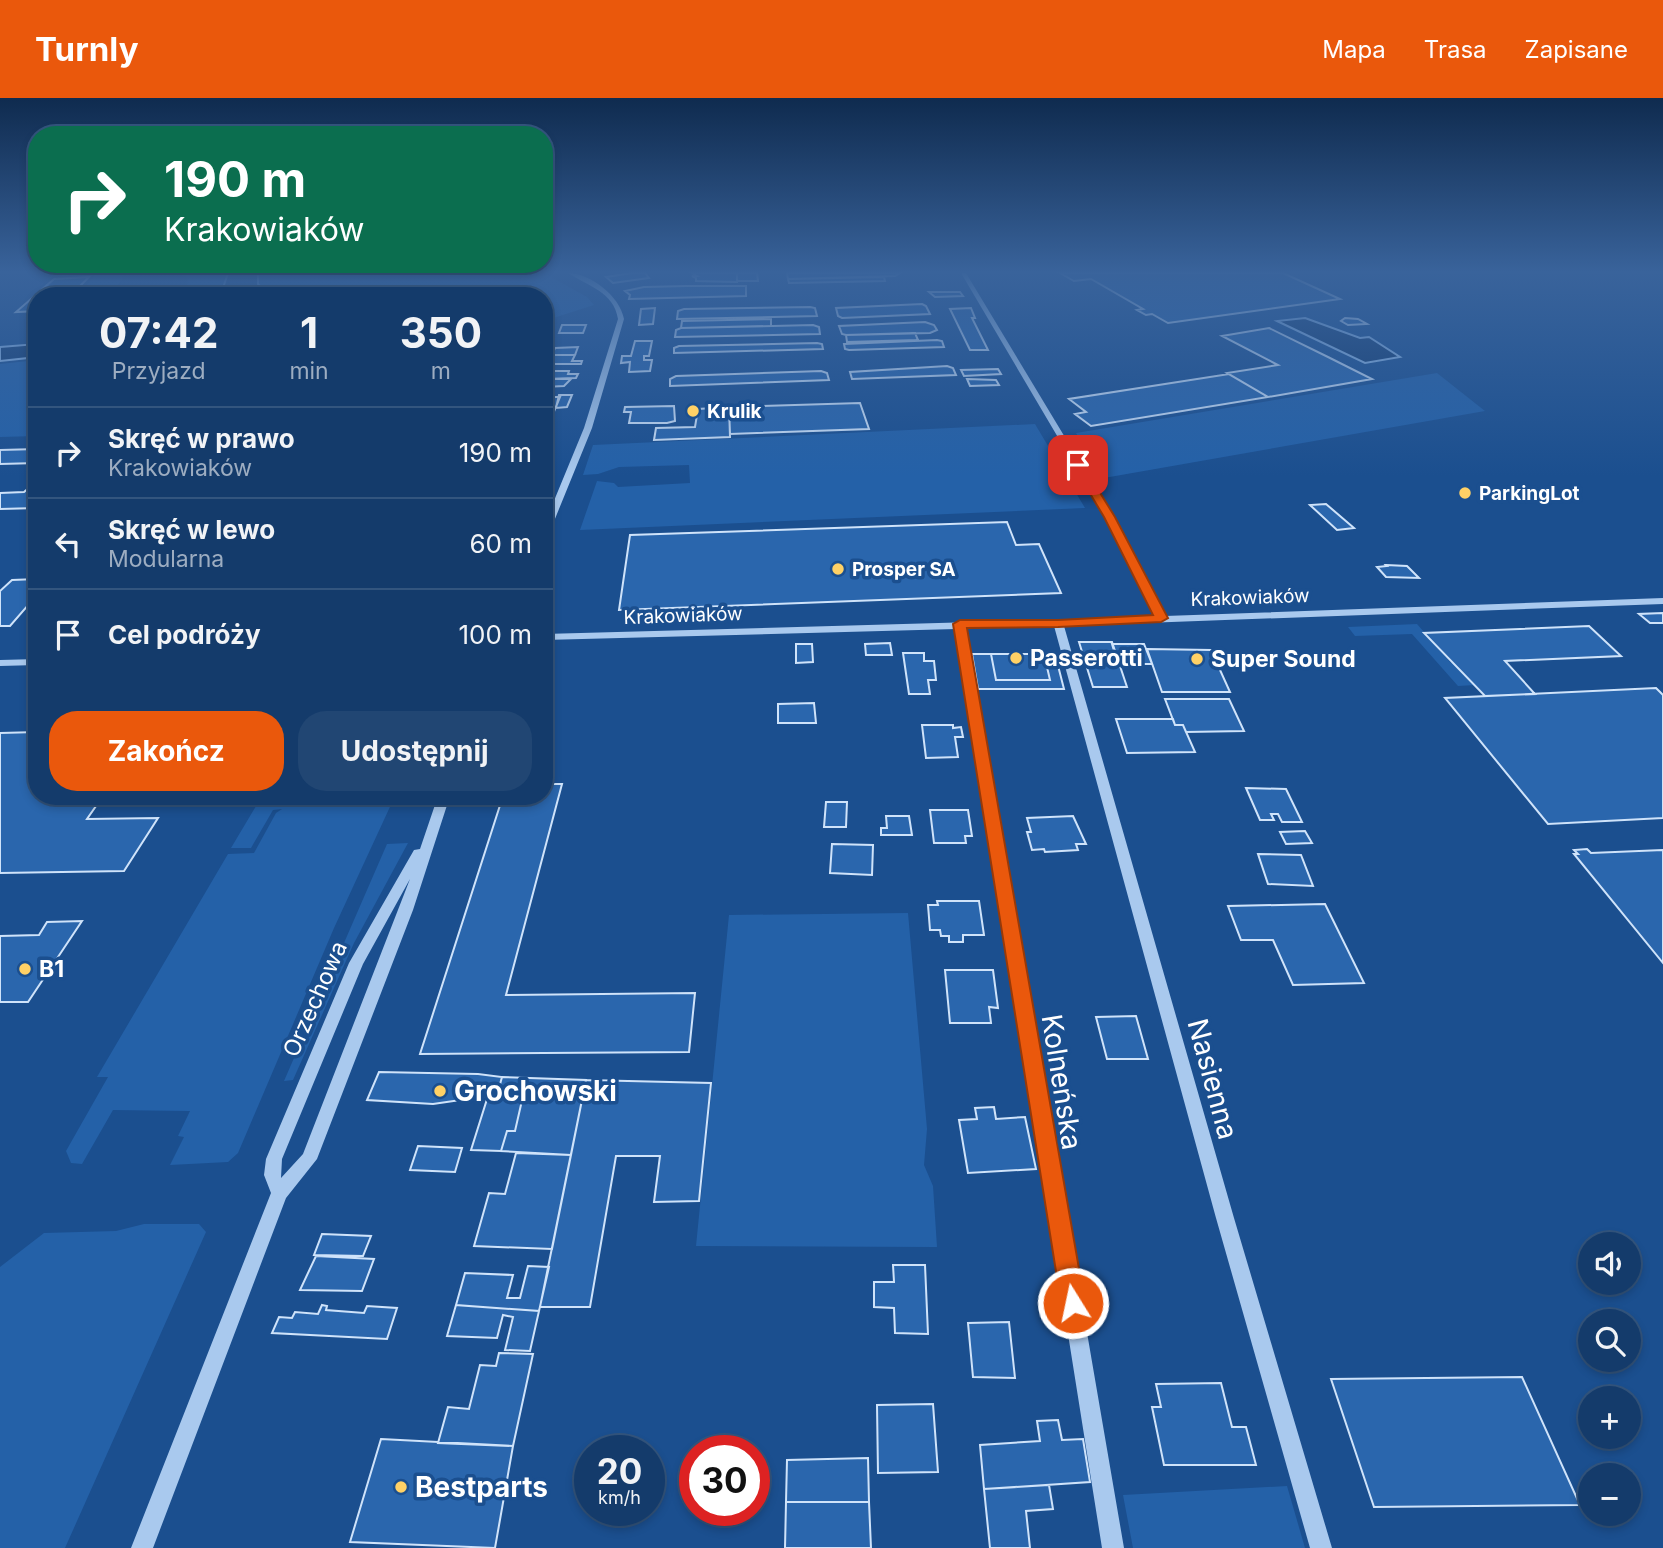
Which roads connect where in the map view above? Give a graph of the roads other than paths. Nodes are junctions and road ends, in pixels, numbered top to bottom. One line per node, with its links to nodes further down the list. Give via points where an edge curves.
1 (614, 341): 3 (street, via 588,428)
2 (1003, 341): 5 (street, via 1109,517)
3 (553, 514)
4 (1663, 601): 5 (street, Krakowiaków)
5 (1161, 618): 6 (street, Krakowiaków)
6 (1058, 623): 7 (street, Krakowiaków); 16 (street, Nasienna)
7 (960, 624): 8 (street, Krakowiaków); 15 (street, Kolneńska)
8 (553, 637)
9 (28, 662): 10 (street)
10 (0, 663)
11 (441, 805): 12 (street, Orzechowa)
12 (429, 835): 13 (street, Orzechowa, via 406,910 309,1159); 13 (street, Orzechowa, via 384,910 337,1005 274,1159 272,1175)
13 (279, 1192): 14 (street, Orzechowa)
14 (142, 1548)
15 (1113, 1548)
16 (1321, 1548)

